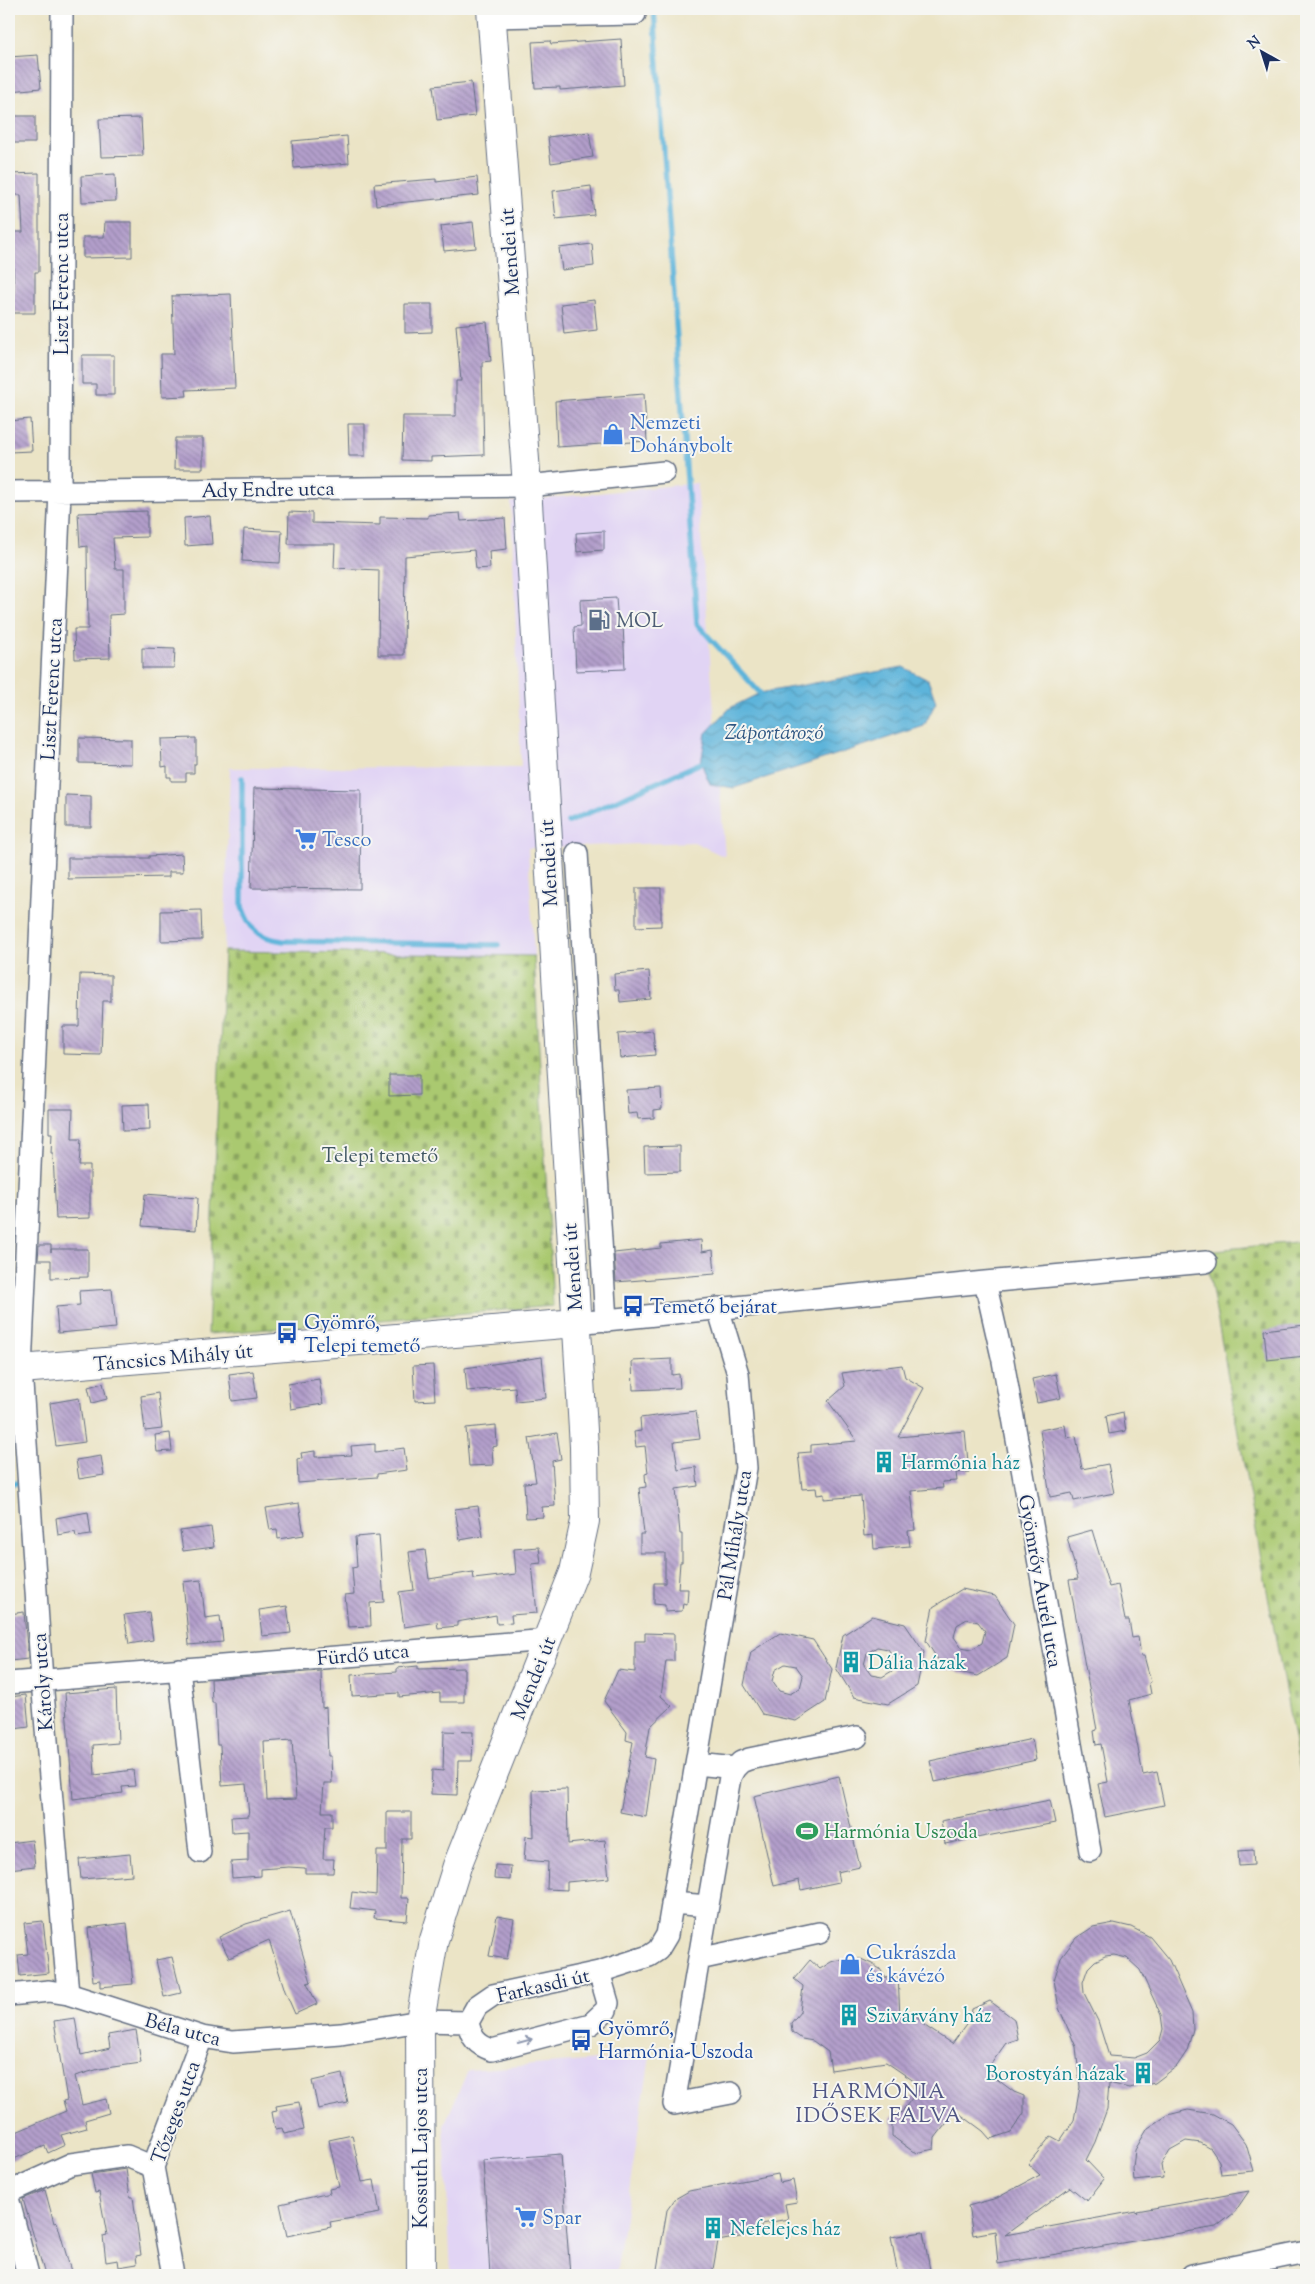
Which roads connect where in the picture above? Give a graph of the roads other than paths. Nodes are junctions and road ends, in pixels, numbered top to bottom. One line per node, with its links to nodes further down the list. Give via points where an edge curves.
1 (62, 9): 7 (street, Liszt Ferenc utca)
2 (491, 13): 3 (street, Mendei út); 5 (main road, Mendei út)
3 (636, 14)
4 (664, 472): 5 (street)
5 (527, 486): 7 (street, Ady Endre utca); 13 (main road, Mendei út)
6 (9, 492): 7 (street, Ady Endre utca)
7 (60, 492): 14 (street, Liszt Ferenc utca)
8 (577, 853): 12 (street, Mendei út)
9 (1206, 1262): 10 (street)
10 (985, 1282): 11 (street); 23 (street, Gyömrőy Aurél utca, via 1003,1362)
11 (718, 1308): 12 (street); 20 (street, Pál Mihály utca, via 738,1374 746,1468)
12 (606, 1321): 13 (street)
13 (576, 1323): 14 (main road, Táncsics Mihály út); 15 (main road, Mendei út, via 585,1521 574,1572)
14 (15, 1369): 17 (street, Károly utca)
15 (548, 1640): 16 (street, Fürdő utca); 32 (main road, Mendei út, via 457,1866 434,1940)
16 (179, 1669): 17 (street, Fürdő utca); 22 (street)
17 (42, 1680): 18 (street, Fürdő utca); 31 (street, Károly utca)
18 (9, 1683)
19 (857, 1737): 21 (street, via 749,1759)
20 (697, 1764): 21 (street); 24 (street, Pál Mihály utca)
21 (735, 1768): 25 (street, via 730,1778)
22 (200, 1852)
23 (1090, 1852)
24 (672, 1903): 25 (street); 27 (street, Pál Mihály utca, via 663,1943)
25 (708, 1906): 28 (street)
26 (819, 1933): 28 (street)
27 (649, 1956): 29 (street, Farkasdi út)
28 (699, 1960): 35 (street, via 674,2104)
29 (599, 1972): 33 (street, Farkasdi út, via 493,1995 477,2006); 33 (street, Farkasdi út, one-way to 29, via 474,2040 492,2050 591,2024 606,2010 608,2003)
30 (9, 1994): 31 (street, Béla utca, via 49,1991)
31 (68, 1994): 34 (street, Béla utca)
32 (420, 2021): 33 (street); 34 (street, Béla utca, via 341,2034 263,2040 234,2042); 42 (main road, Kossuth Lajos utca)
33 (468, 2022)
34 (202, 2037): 36 (street, Tőzeges utca)
35 (731, 2093)
36 (153, 2167): 37 (street, via 127,2156 71,2164); 41 (street, Tőzeges utca)
37 (9, 2192)
38 (9, 2202): 40 (street)
39 (1306, 2252): 43 (street)
40 (28, 2275)
41 (172, 2275)
42 (420, 2275)
43 (1192, 2275)

